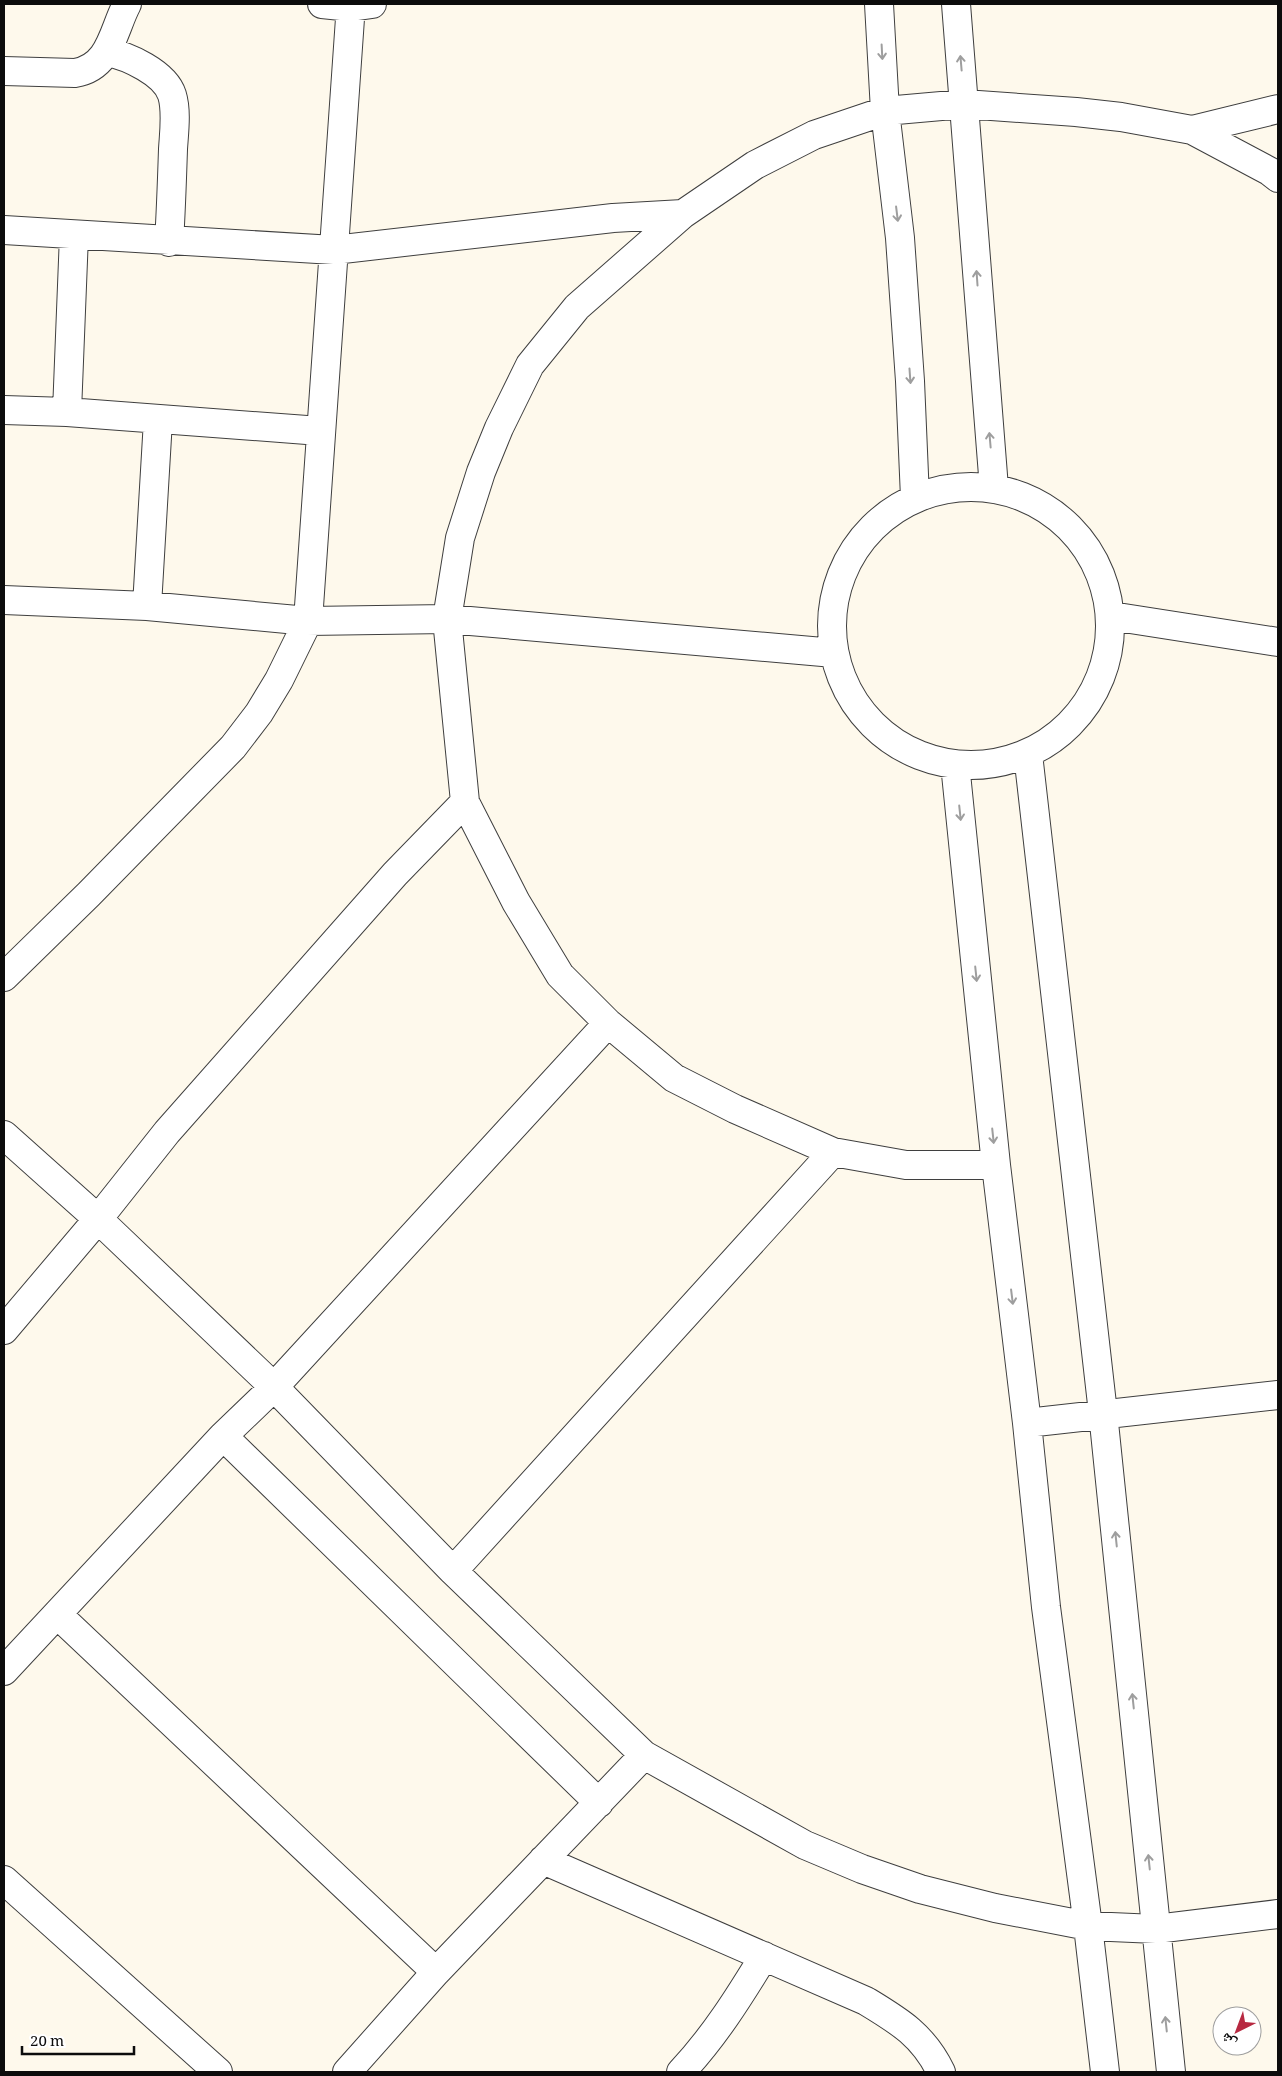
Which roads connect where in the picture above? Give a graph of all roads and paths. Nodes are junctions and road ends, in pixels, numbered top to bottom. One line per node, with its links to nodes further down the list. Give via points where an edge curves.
1 (104, 4): 7 (street)
2 (127, 4): 7 (street)
3 (322, 4): 6 (street)
4 (879, 4): 11 (street, one-way to 11)
5 (956, 4): 9 (street, one-way to 5)
6 (358, 5): 18 (street)
7 (112, 43): 8 (street, via 86,71); 17 (street, via 171,93 174,135)
8 (4, 72)
9 (964, 104): 11 (street); 12 (street, via 1122,116); 23 (street, one-way to 9)
10 (1278, 109): 12 (street)
11 (885, 112): 14 (street, via 814,135 755,166); 24 (street, one-way to 24, via 901,257)
12 (1192, 130): 13 (street)
13 (1278, 178)
14 (683, 214): 18 (street, via 613,218); 28 (street, via 577,307 530,364 481,472 460,538)
15 (4, 230): 16 (street)
16 (74, 235): 17 (street); 20 (street)
17 (169, 242): 18 (street)
18 (334, 250): 22 (street)
19 (4, 410): 20 (street)
20 (67, 412): 21 (street)
21 (158, 420): 22 (street); 26 (street)
22 (320, 431): 29 (street)
23 (994, 488): 24 (street, via 954,487); 27 (street, via 1038,503 1075,532 1100,571)
24 (915, 498): 31 (street, via 883,517 857,545 840,578 832,615)
25 (4, 600): 26 (street)
26 (147, 606): 29 (street)
27 (1111, 616): 30 (street); 32 (street, via 1108,659 1092,698 1064,731)
28 (447, 619): 29 (street); 31 (street); 34 (street)
29 (308, 620): 35 (street, via 279,680 233,748)
30 (1278, 642)
31 (834, 653): 33 (street, via 850,693 877,728 913,752)
32 (1028, 754): 33 (street, via 992,764); 44 (street)
33 (954, 764): 39 (street, one-way to 39)
34 (465, 802): 36 (street, via 516,902 560,975); 40 (street, via 395,874 236,1053)
35 (4, 977)
36 (608, 1023): 38 (street, via 674,1078); 42 (street)
37 (4, 1135): 40 (street)
38 (833, 1152): 39 (street, via 906,1165); 47 (street)
39 (996, 1165): 45 (street, one-way to 45)
40 (98, 1219): 41 (street); 42 (street)
41 (4, 1330)
42 (274, 1387): 46 (street); 47 (street)
43 (1278, 1395): 44 (street)
44 (1103, 1413): 45 (street); 56 (street, one-way to 44)
45 (1027, 1423): 55 (street, via 1046,1607)
46 (223, 1436): 48 (street); 51 (street)
47 (453, 1571): 50 (street)
48 (58, 1615): 49 (street); 58 (street)
49 (4, 1671)
50 (644, 1756): 51 (street); 55 (street, via 805,1845 862,1868 920,1889)
51 (599, 1803): 52 (street)
52 (543, 1860): 57 (street); 58 (street)
53 (4, 1880): 60 (street)
54 (1278, 1914): 56 (street)
55 (1088, 1926): 56 (street); 64 (street)
56 (1156, 1929): 65 (street, one-way to 56)
57 (764, 1956): 59 (street); 63 (street, via 866,2001 907,2027 929,2051)
58 (436, 1972): 61 (street)
59 (702, 2062): 62 (street)
60 (218, 2072)
61 (347, 2072)
62 (681, 2072)
63 (941, 2072)
64 (1104, 2072)
65 (1172, 2072)

